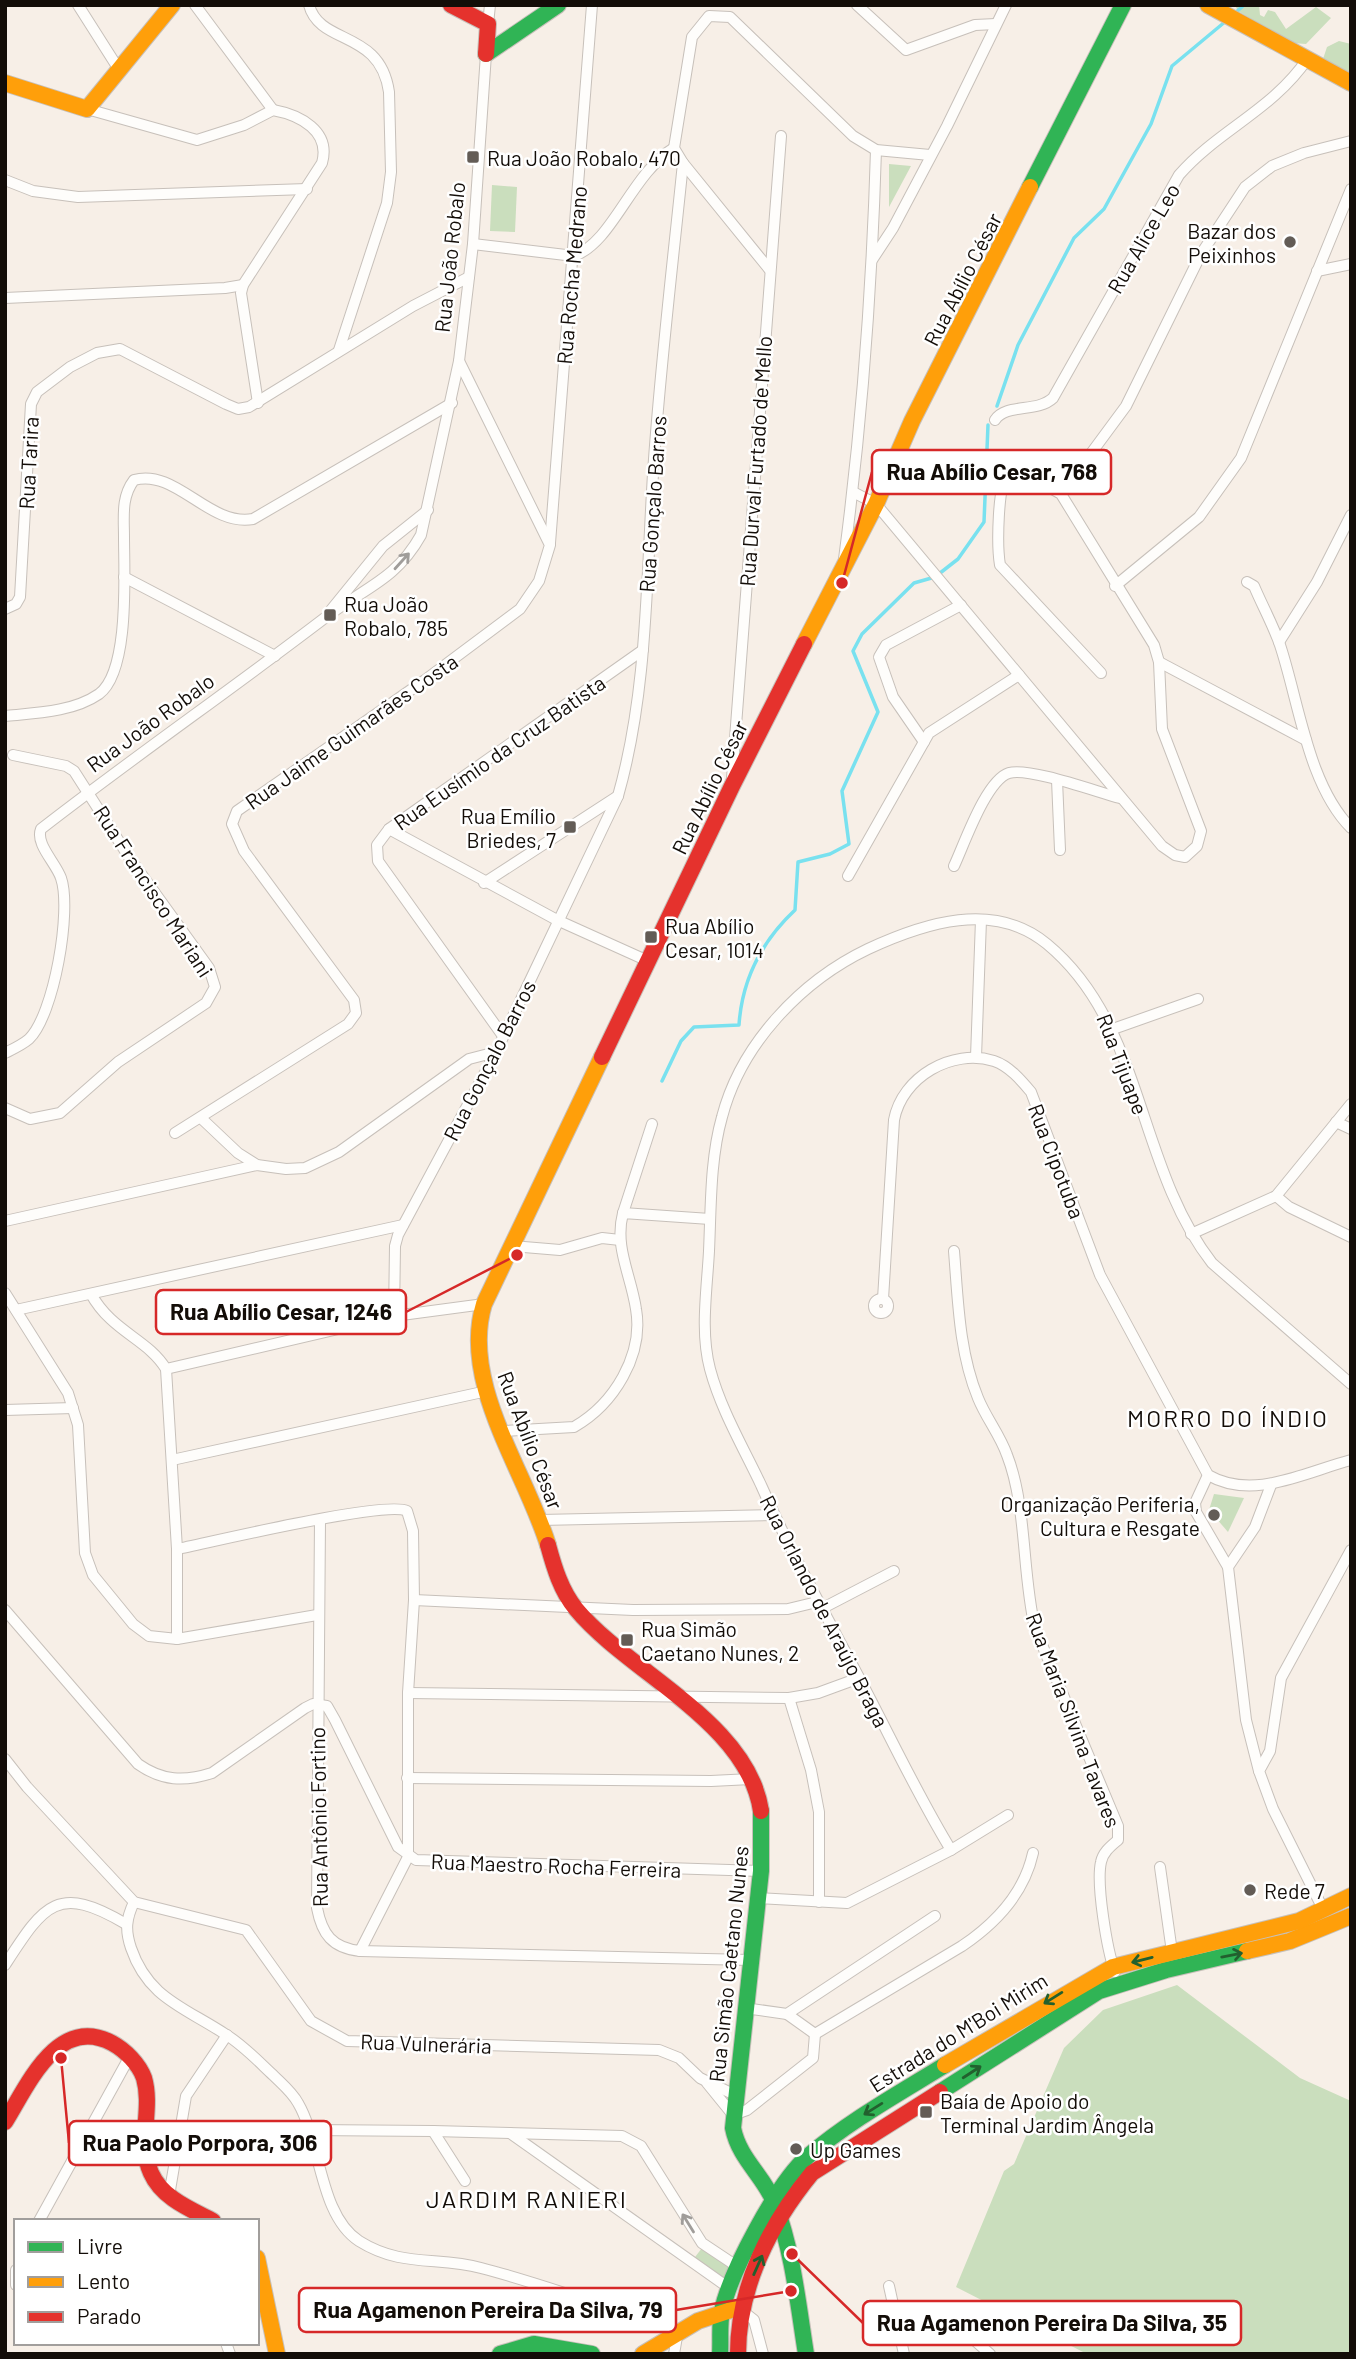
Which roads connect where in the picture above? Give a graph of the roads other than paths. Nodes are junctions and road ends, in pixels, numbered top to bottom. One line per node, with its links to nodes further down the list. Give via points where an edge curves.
1 (78, 5): 17 (street)
2 (172, 5): 17 (main road)
3 (195, 5): 21 (street)
4 (309, 5): 40 (street, via 313,17 327,28 377,57 389,92 387,204)
5 (451, 5): 13 (main road)
6 (490, 5): 13 (street, Rua João Robalo)
7 (558, 5): 15 (main road)
8 (593, 5): 32 (street, Rua Rocha Medrano)
9 (857, 5): 14 (street, via 906,50 975,25)
10 (1123, 5): 47 (main road, Rua Abílio César, via 912,421)
11 (1208, 5): 16 (main road)
12 (1002, 7): 14 (street)
13 (488, 24): 15 (main road, Rua João Robalo)
14 (996, 24): 26 (street)
15 (486, 54): 31 (street, Rua João Robalo)
16 (1308, 58): 19 (main road); 44 (street, Rua Alice Leo, via 1281,93 1179,175 1053,398 1042,405 1001,412)
17 (118, 68): 20 (main road)
18 (5, 83): 20 (main road)
19 (1351, 83)
20 (87, 108): 21 (street, via 197,140)
21 (273, 110): 29 (street, via 309,124 324,147 322,163)
22 (781, 136): 35 (street, Rua Durval Furtado de Mello)
23 (1351, 141): 46 (street, via 1272,166 1245,187 1201,254 1126,406)
24 (674, 148): 25 (street, via 692,37 702,21 717,14 730,17 853,136); 27 (street); 32 (street, via 642,175 590,247)
25 (876, 150): 26 (street); 33 (street)
26 (930, 155): 33 (street)
27 (682, 163): 35 (street); 59 (street, Rua Gonçalo Barros, via 654,456)
28 (5, 180): 29 (street, via 33,191 78,197)
29 (307, 189): 38 (street)
30 (1351, 189): 36 (street)
31 (473, 244): 32 (street); 37 (street, Rua João Robalo)
32 (574, 256): 50 (street, Rua Rocha Medrano)
33 (872, 260): 45 (street)
34 (1351, 264): 36 (street)
35 (769, 269): 69 (street, Rua Durval Furtado de Mello)
36 (1317, 271): 54 (street, via 1241,458 1181,534)
37 (469, 277): 40 (street); 41 (street, Rua João Robalo)
38 (243, 285): 39 (street); 42 (street, via 241,304)
39 (5, 298)
40 (339, 350): 42 (street)
41 (459, 361): 43 (street, Rua João Robalo); 50 (street)
42 (258, 403): 56 (street, Rua Tarira, via 238,408 226,404 120,349 84,359 44,386 31,404 20,597)
43 (452, 403): 48 (street, Rua João Robalo); 52 (street, via 253,520 232,520 153,478 134,481 124,504)
44 (995, 420)
45 (853, 492): 47 (street); 51 (street)
46 (1061, 494): 54 (street); 62 (street, via 1020,471 1005,475 1000,565)
47 (876, 504): 51 (main road, Rua Abílio César); 55 (street)
48 (428, 510): 57 (street, Rua João Robalo, via 383,546); 57 (street, Rua João Robalo, one-way to 48, via 389,575 417,543)
49 (1351, 515): 58 (street)
50 (550, 545): 90 (street, Rua Jaime Guimarães Costa, via 539,581 520,609 237,811 232,824 244,851 354,1000 356,1013 348,1024)
51 (843, 565): 69 (main road, Rua Abílio César)
52 (124, 577): 60 (street); 64 (street, via 118,660 101,692 69,707)
53 (1247, 582): 58 (street, via 1254,586)
54 (1115, 586): 61 (street, via 1154,645)
55 (961, 605): 63 (street); 66 (street, via 886,645 879,657 893,697)
56 (5, 609)
57 (327, 616): 60 (street, Rua João Robalo)
58 (1279, 642): 65 (street)
59 (643, 650): 71 (street, Rua Gonçalo Barros, via 633,734); 74 (street, Rua Eusímio da Cruz Batista)
60 (275, 656): 70 (street, Rua João Robalo)
61 (1159, 662): 65 (street); 72 (street, via 1162,729 1201,831 1197,846 1182,858 1162,846)
62 (1101, 673)
63 (1019, 675): 66 (street, via 933,730); 72 (street)
64 (5, 716)
65 (1306, 740): 73 (street, via 1335,811)
66 (923, 742): 77 (street)
67 (13, 755): 70 (street, Rua Francisco Mariani, via 66,766)
68 (1057, 780): 72 (street); 75 (street); 76 (street, via 1017,772 999,779)
69 (732, 786): 81 (main road, Rua Abílio César)
70 (89, 792): 86 (street, Rua João Robalo, via 41,829 41,842 62,880 60,957 37,1028 28,1040); 89 (street, Rua Francisco Mariani, via 129,857 209,968 214,995 118,1062 61,1113 30,1119)
71 (618, 796): 78 (street); 79 (street, Rua Gonçalo Barros)
72 (1120, 798)
73 (1351, 828)
74 (389, 829): 78 (street); 84 (street, Rua Eusímio da Cruz Batista, via 377,845 378,861)
75 (1060, 850)
76 (954, 866)
77 (848, 876)
78 (484, 883): 79 (street)
79 (556, 920): 81 (street); 84 (street, Rua Gonçalo Barros)
80 (981, 920): 83 (street, Rua Tijuape, via 1021,927 1045,942 1079,974); 87 (street); 98 (street, Rua Tijuape, via 942,923 890,938 823,975 783,1012 746,1063 723,1113)
81 (648, 961): 104 (main road, Rua Abílio César)
82 (1198, 999): 83 (street)
83 (1113, 1029): 101 (street, Rua Tijuape, via 1163,1176)
84 (503, 1036): 85 (street, Rua Gonçalo Barros)
85 (496, 1052): 95 (street, via 469,1059 415,1101 323,1161 297,1169); 100 (street, Rua Gonçalo Barros)
86 (5, 1053)
87 (976, 1057): 108 (street, via 925,1072 912,1083 896,1110); 121 (street, Rua Cipotuba, via 1004,1066 1031,1092 1100,1275)
88 (1351, 1104): 91 (street)
89 (5, 1108)
90 (201, 1118): 94 (street); 95 (street)
91 (1336, 1122): 93 (street); 96 (street)
92 (652, 1124): 97 (street)
93 (1351, 1129)
94 (175, 1133)
95 (257, 1165): 99 (street)
96 (1276, 1196): 101 (street); 102 (street)
97 (623, 1213): 98 (street); 103 (street)
98 (710, 1219): 112 (street, Rua Tijuape)
99 (5, 1221)
100 (403, 1225): 107 (street); 111 (street, Rua Gonçalo Barros, via 395,1246)
101 (1191, 1234): 114 (street, Rua Tijuape, via 1212,1263)
102 (1351, 1237)
103 (620, 1240): 104 (street, via 602,1238 560,1250); 118 (street, via 638,1334 625,1374 574,1427)
104 (512, 1247): 109 (main road, Rua Abílio César)
105 (954, 1251): 163 (street, Rua Maria Silvina Tavares, via 968,1367 1007,1455 1035,1628 1116,1819 1118,1840 1101,1865 1106,1937)
106 (5, 1293): 110 (street)
107 (91, 1294): 110 (street); 113 (street, via 108,1319 153,1353)
108 (883, 1299)
109 (484, 1304): 111 (street); 115 (main road, Rua Abílio César, via 476,1340)
110 (16, 1310): 116 (street)
111 (394, 1316): 113 (street)
112 (705, 1334): 123 (street, Rua Orlando de Araújo Braga, via 721,1402)
113 (166, 1369): 119 (street)
114 (1351, 1384)
115 (487, 1391): 118 (main road, Rua Abílio César); 119 (street)
116 (74, 1408): 117 (street); 135 (street, via 89,1566 141,1630 160,1639)
117 (5, 1410)
118 (505, 1431): 125 (main road, Rua Abílio César)
119 (172, 1460): 126 (street)
120 (1351, 1460): 122 (street)
121 (1208, 1475): 122 (street, via 1228,1483); 128 (street, via 1196,1511)
122 (1271, 1485): 128 (street, via 1255,1527)
123 (774, 1516): 125 (street); 132 (street, Rua Orlando de Araújo Braga)
124 (320, 1520): 126 (street); 130 (street, via 368,1509 407,1511 413,1531); 134 (street, Rua Antônio Fortino)
125 (540, 1520): 131 (main road, Rua Abílio César)
126 (177, 1549): 135 (street)
127 (1350, 1553): 142 (street, via 1281,1678 1270,1751)
128 (1228, 1567): 142 (street, via 1246,1720)
129 (894, 1570): 132 (street)
130 (414, 1600): 131 (street); 137 (street)
131 (573, 1606): 132 (street, via 633,1610); 138 (main road, Rua Simão Caetano Nunes, via 615,1648)
132 (819, 1606): 136 (street, Rua Orlando de Araújo Braga)
133 (5, 1609): 140 (street, via 138,1764 167,1779 194,1779 212,1773)
134 (317, 1615): 135 (street); 140 (street, Rua Antônio Fortino)
135 (177, 1639)
136 (859, 1678): 139 (street); 146 (street, Rua Orlando de Araújo Braga)
137 (408, 1693): 138 (street); 143 (street)
138 (674, 1695): 139 (street); 144 (main road, Rua Simão Caetano Nunes, via 737,1754)
139 (789, 1698): 154 (street, via 817,1800)
140 (317, 1704): 148 (street, Rua Maestro Rocha Ferreira, via 327,1706 382,1818); 159 (street, Rua Antônio Fortino, via 317,1908 327,1938 347,1950)
141 (5, 1759): 153 (street)
142 (1259, 1771): 155 (street, via 1273,1809)
143 (407, 1778): 144 (street); 148 (street)
144 (751, 1779): 150 (main road, Rua Simão Caetano Nunes, via 761,1814)
145 (1008, 1815): 146 (street)
146 (951, 1850): 154 (street, via 847,1903)
147 (1033, 1853): 166 (street, via 1020,1887 985,1931)
148 (408, 1857): 150 (street, Rua Maestro Rocha Ferreira, via 471,1864); 159 (street)
149 (1160, 1867): 160 (street)
150 (761, 1871): 152 (main road, Rua Simão Caetano Nunes)
151 (1351, 1896): 155 (main road, Estrada do M'Boi Mirim)
152 (759, 1898): 154 (street); 161 (main road, Rua Simão Caetano Nunes)
153 (134, 1902): 158 (street); 169 (street, Rua Vulnerária, via 246,1930 311,2021 347,2041 659,2050 679,2058)
154 (819, 1902)
155 (1325, 1911): 160 (main road, Estrada do M'Boi Mirim)
156 (935, 1916): 165 (street)
157 (1351, 1916): 163 (main road, Estrada do M'Boi Mirim, one-way to 157, via 1290,1941)
158 (126, 1924): 162 (street, via 87,1905 55,1906 29,1928); 167 (street, via 132,1951 148,1983)
159 (359, 1951): 161 (street, Rua Antônio Fortino)
160 (1172, 1952): 163 (main road, Estrada do M'Boi Mirim, one-way to 163)
161 (750, 1960): 164 (main road, Rua Simão Caetano Nunes)
162 (5, 1965)
163 (1116, 1975): 178 (main road, Estrada do M'Boi Mirim, one-way to 178, via 1069,1988 866,2113 805,2159); 181 (main road, Estrada do M'Boi Mirim, one-way to 163, via 812,2173)
164 (745, 2008): 165 (street); 170 (main road, Rua Simão Caetano Nunes)
165 (787, 2014): 166 (street)
166 (815, 2034): 171 (street, via 810,2060 747,2110)
167 (227, 2035): 173 (street, via 286,2087 298,2102); 177 (street, via 186,2096)
168 (130, 2056): 172 (main road, via 97,2038 67,2041 50,2052); 177 (main road, via 145,2081 148,2162); 179 (street)
169 (705, 2081): 170 (street, Rua Vulnerária); 171 (street, Rua Vulnerária)
170 (735, 2095): 171 (main road, Rua Simão Caetano Nunes)
171 (733, 2115): 178 (main road, Rua Simão Caetano Nunes, via 734,2140 741,2158)
172 (5, 2122)
173 (309, 2130): 174 (street); 191 (street, via 340,2220 358,2240 387,2255 420,2263 482,2268)
174 (433, 2131): 175 (street); 176 (street)
175 (510, 2133): 182 (street, one-way to 175, via 631,2139); 183 (street)
176 (465, 2181)
177 (169, 2196): 180 (main road)
178 (774, 2199): 181 (main road, Rua Simão Caetano Nunes); 184 (main road, Estrada do M'Boi Mirim)
179 (40, 2219)
180 (209, 2219)
181 (779, 2224): 188 (main road, Estrada do M'Boi Mirim, one-way to 181); 200 (main road, Rua Simão Caetano Nunes)
182 (702, 2243): 183 (street); 184 (street)
183 (690, 2260): 187 (street)
184 (738, 2267): 187 (main road, Estrada do M'Boi Mirim)
185 (259, 2268): 192 (main road)
186 (889, 2286): 190 (street)
187 (729, 2288): 189 (main road, Estrada do M'Boi Mirim)
188 (740, 2309): 189 (main road); 198 (main road, Estrada do M'Boi Mirim); 199 (street, via 754,2320)
189 (722, 2311): 191 (main road); 197 (main road, Estrada do M'Boi Mirim)
190 (897, 2322): 201 (street); 202 (street, via 972,2338)
191 (678, 2331): 195 (main road); 196 (street)
192 (276, 2354)
193 (500, 2354): 194 (main road, via 527,2344)
194 (592, 2354)
195 (643, 2354)
196 (674, 2354)
197 (720, 2354)
198 (738, 2354)
199 (763, 2354)
200 (806, 2354)
201 (904, 2354)
202 (990, 2354)

